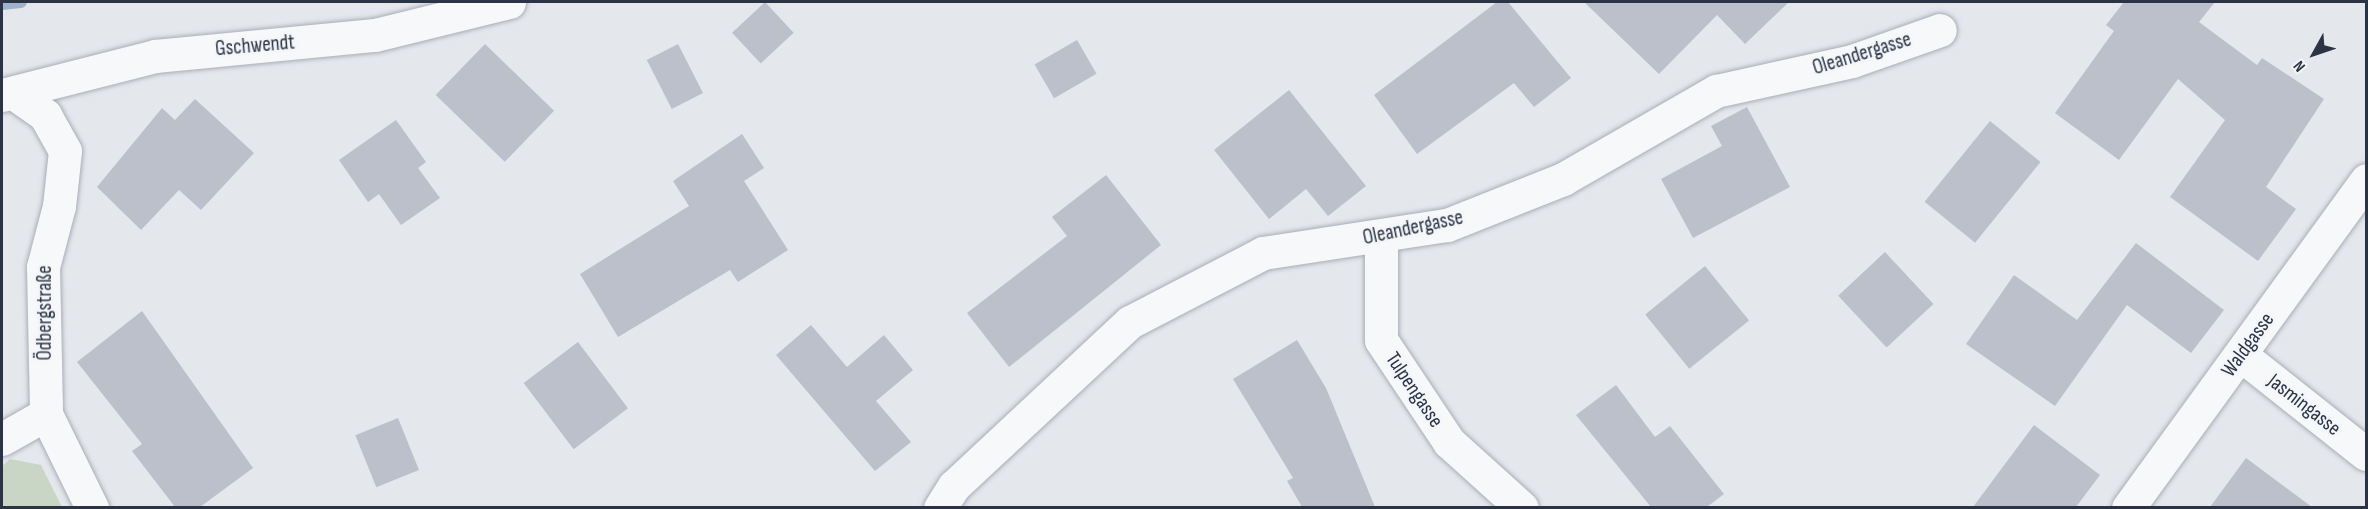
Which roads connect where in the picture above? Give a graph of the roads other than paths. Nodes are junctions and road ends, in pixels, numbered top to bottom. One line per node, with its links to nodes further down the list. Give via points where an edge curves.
1 (509, 2): 3 (street, Gschwendt, via 375,35 155,56)
2 (1940, 30): 5 (street, Oleandergasse, via 1852,61 1716,91 1563,179 1447,225)
3 (8, 94): 7 (street, Ödbergstraße, via 45,115 65,151 43,267)
4 (2367, 180): 6 (street, Waldgasse)
5 (1381, 238): 11 (street, Oleandergasse, via 1263,253 1131,322 954,486); 12 (street, Tulpengasse, via 1381,340 1449,442)
6 (2241, 355): 9 (street, Jasmingasse); 13 (street, Waldgasse)
7 (46, 414): 8 (street); 10 (street, Ödbergstraße)
8 (2, 439)
9 (2367, 454)
10 (92, 507)
11 (940, 507)
12 (1522, 507)
13 (2128, 507)

